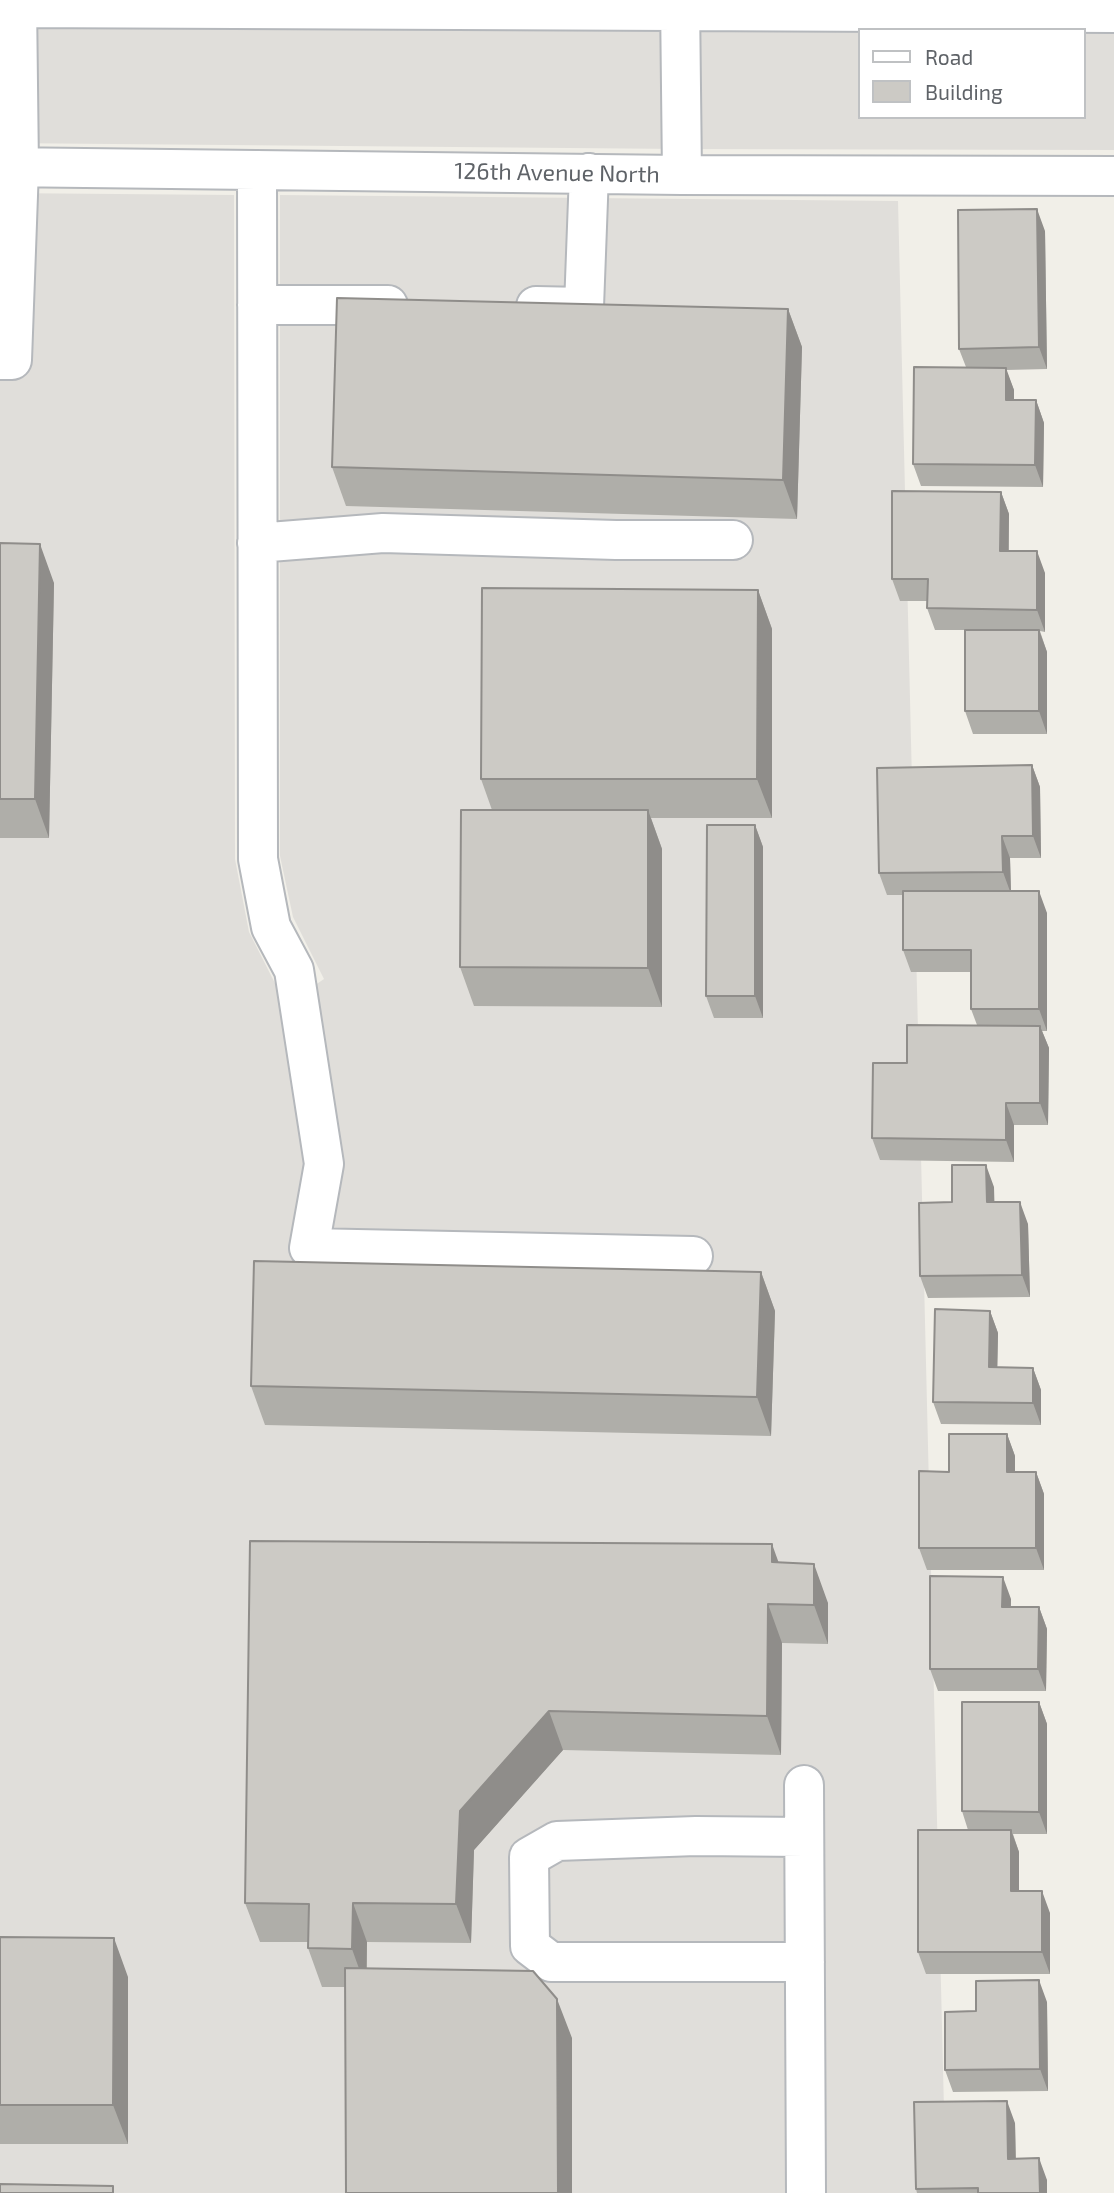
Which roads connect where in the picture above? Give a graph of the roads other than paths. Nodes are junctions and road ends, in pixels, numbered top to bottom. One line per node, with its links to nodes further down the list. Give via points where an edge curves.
1 (17, 4): 2 (street); 4 (street)
2 (680, 6): 3 (street); 7 (street)
3 (1114, 13)
4 (9, 168): 5 (street, 126th Avenue North); 12 (street, via 12,360)
5 (257, 170): 6 (street, 126th Avenue North); 9 (street)
6 (589, 173): 7 (street, 126th Avenue North); 11 (street, via 584,307)
7 (682, 175): 8 (street, 126th Avenue North)
8 (1114, 176)
9 (257, 304): 10 (street); 14 (street)
10 (420, 306)
11 (502, 306)
12 (0, 359)
13 (733, 541): 14 (street, via 383,533)
14 (257, 543): 15 (street, via 258,859 271,926 294,970 324,1164 309,1248)
15 (693, 1256)
16 (804, 1785): 17 (street)
17 (804, 1837): 18 (street); 18 (street, via 557,1841 529,1857 530,1946 551,1962)
18 (804, 1962): 19 (street)
19 (806, 2193)

